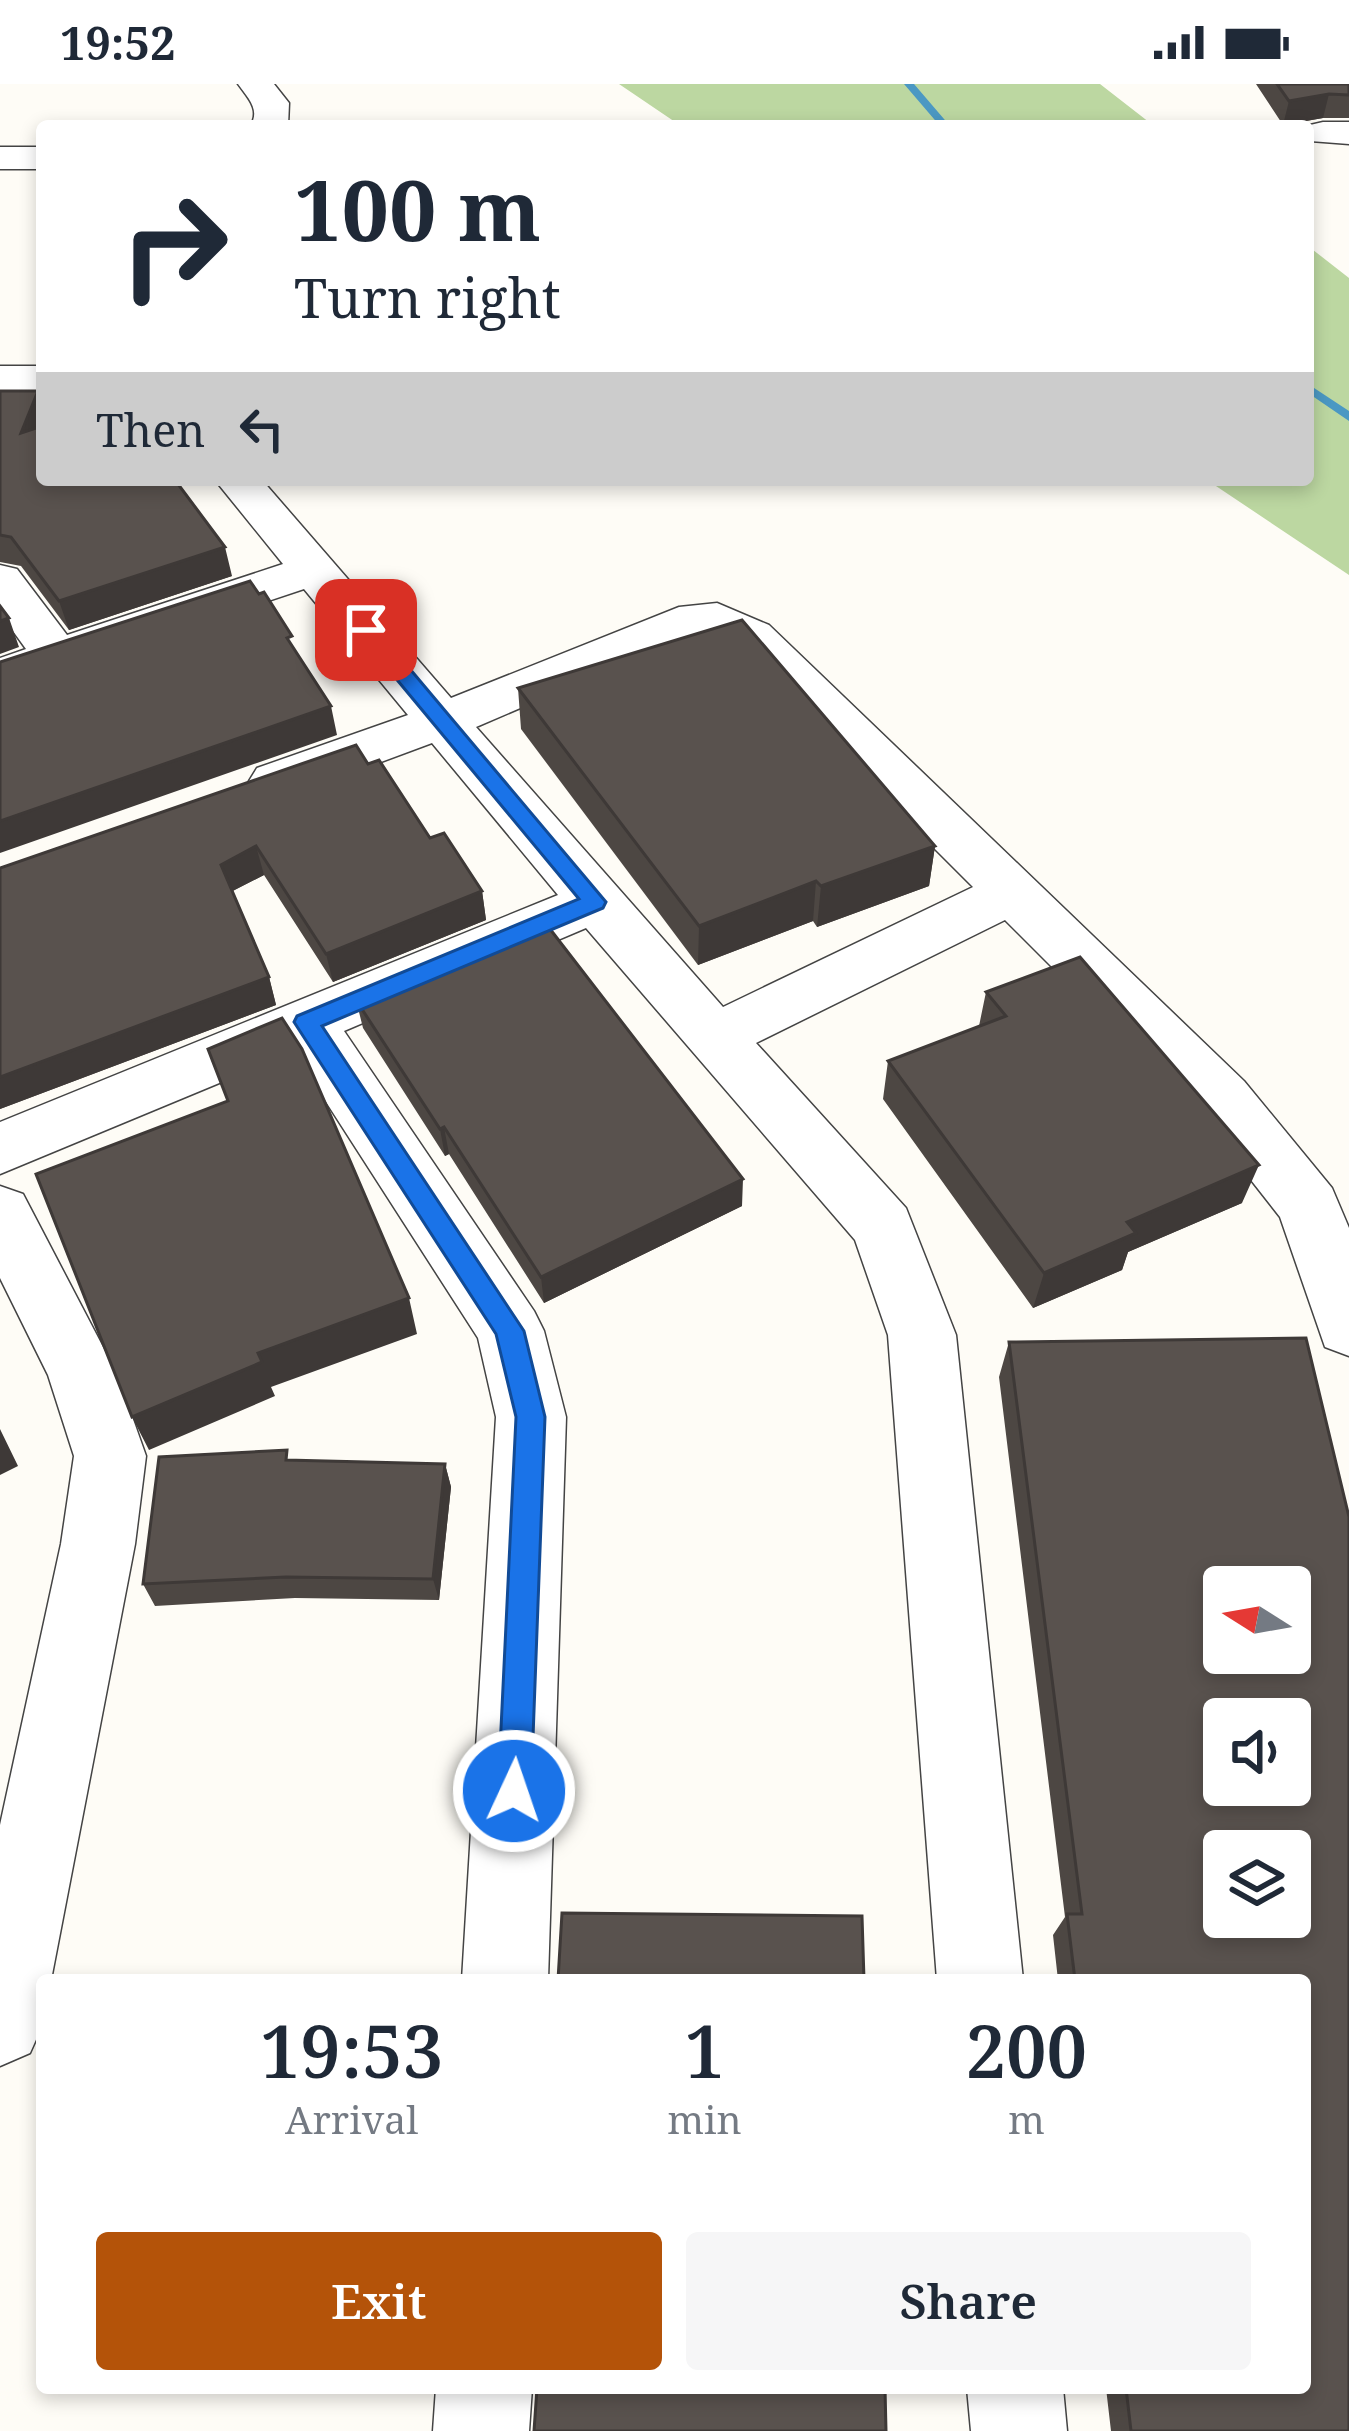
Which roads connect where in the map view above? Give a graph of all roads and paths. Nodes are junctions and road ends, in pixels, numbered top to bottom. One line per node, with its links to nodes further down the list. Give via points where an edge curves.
1 (256, 84): 2 (street)
2 (273, 120)
3 (0, 158): 4 (street)
4 (36, 158)
5 (0, 380): 6 (street)
6 (36, 380)
7 (243, 486): 8 (street)
8 (314, 569): 10 (street); 12 (street)
9 (0, 578): 10 (street)
10 (57, 656): 11 (street)
11 (0, 675)
12 (443, 721): 13 (street); 14 (street, via 679,622 717,618 751,636); 15 (street)
13 (221, 800)
14 (1013, 892): 17 (street); 20 (street, via 1222,1098 1309,1206)
15 (595, 902): 16 (street); 17 (street)
16 (306, 1022): 18 (street); 21 (street, via 510,1331 531,1417)
17 (714, 1037): 22 (street, via 883,1227 922,1335)
18 (0, 1149)
19 (0, 1212): 23 (street, via 82,1374 110,1456)
20 (1349, 1328)
21 (505, 1974)
22 (979, 1974)
23 (0, 2023)
24 (484, 2394): 26 (street)
25 (1016, 2394): 27 (street)
26 (482, 2431)
27 (1019, 2431)

